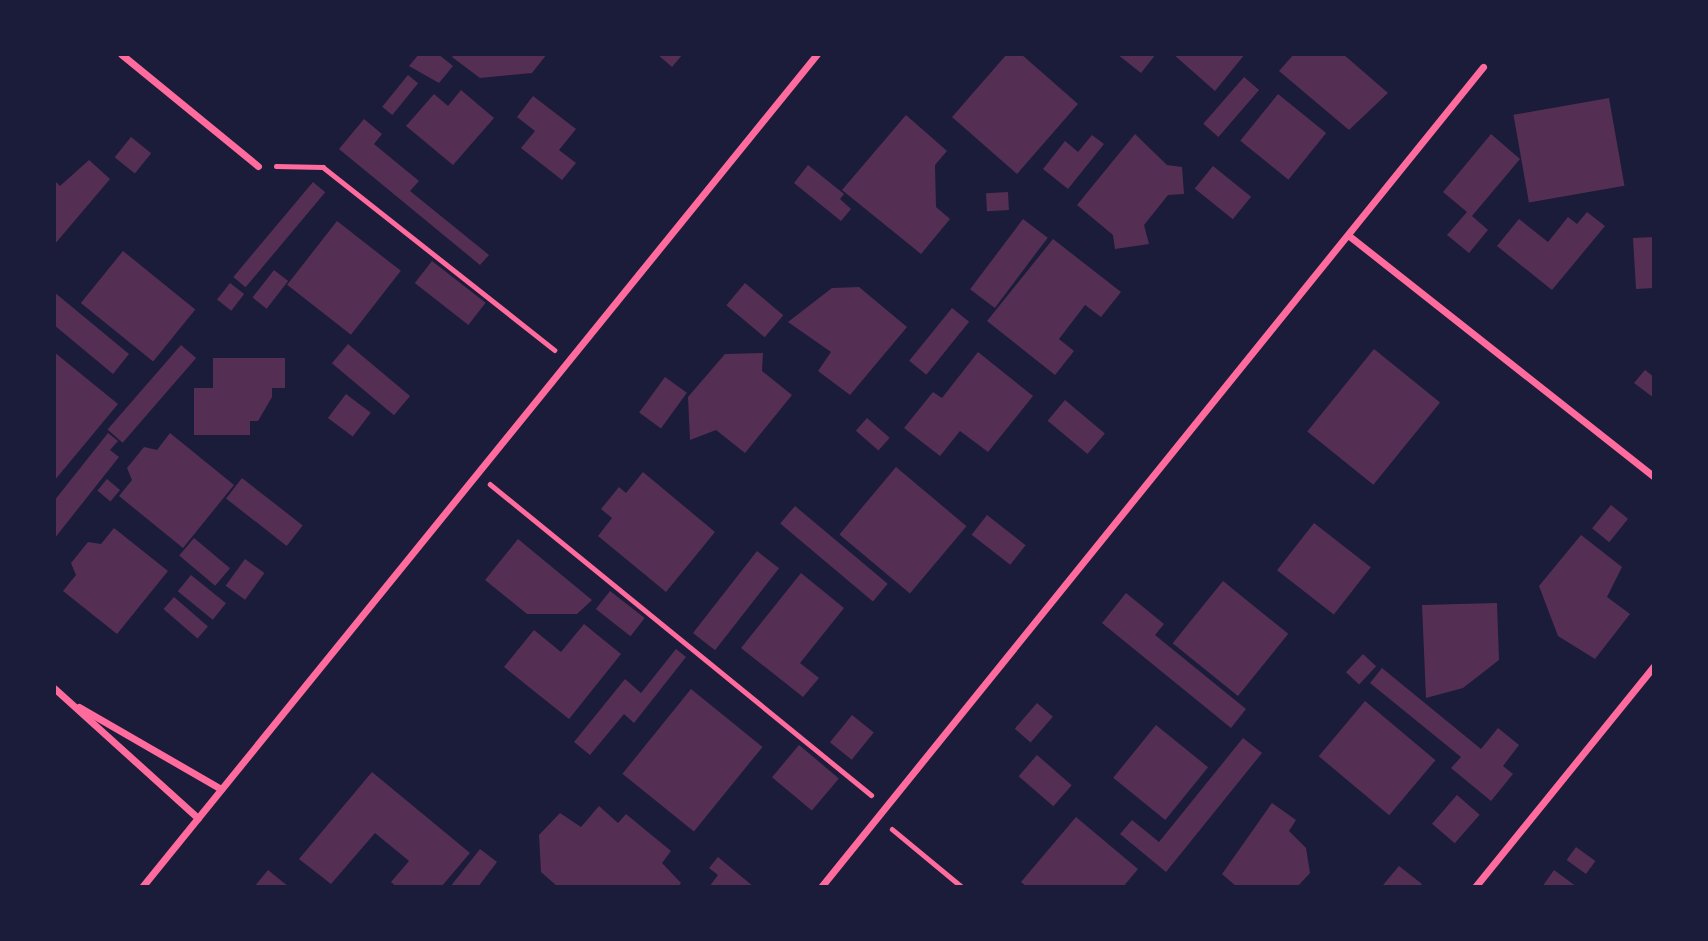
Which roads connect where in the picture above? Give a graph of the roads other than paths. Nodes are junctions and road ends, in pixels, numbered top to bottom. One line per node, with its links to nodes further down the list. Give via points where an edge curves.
1 (121, 54): 4 (street)
2 (817, 54): 10 (street)
3 (1483, 68): 5 (street)
4 (258, 166)
5 (1348, 235): 6 (street); 13 (street)
6 (1654, 477)
7 (1654, 666): 14 (street)
8 (54, 688): 9 (street)
9 (76, 705): 10 (street); 11 (street)
10 (221, 789): 11 (street)
11 (198, 818): 12 (street)
12 (142, 887)
13 (821, 887)
14 (1475, 887)

